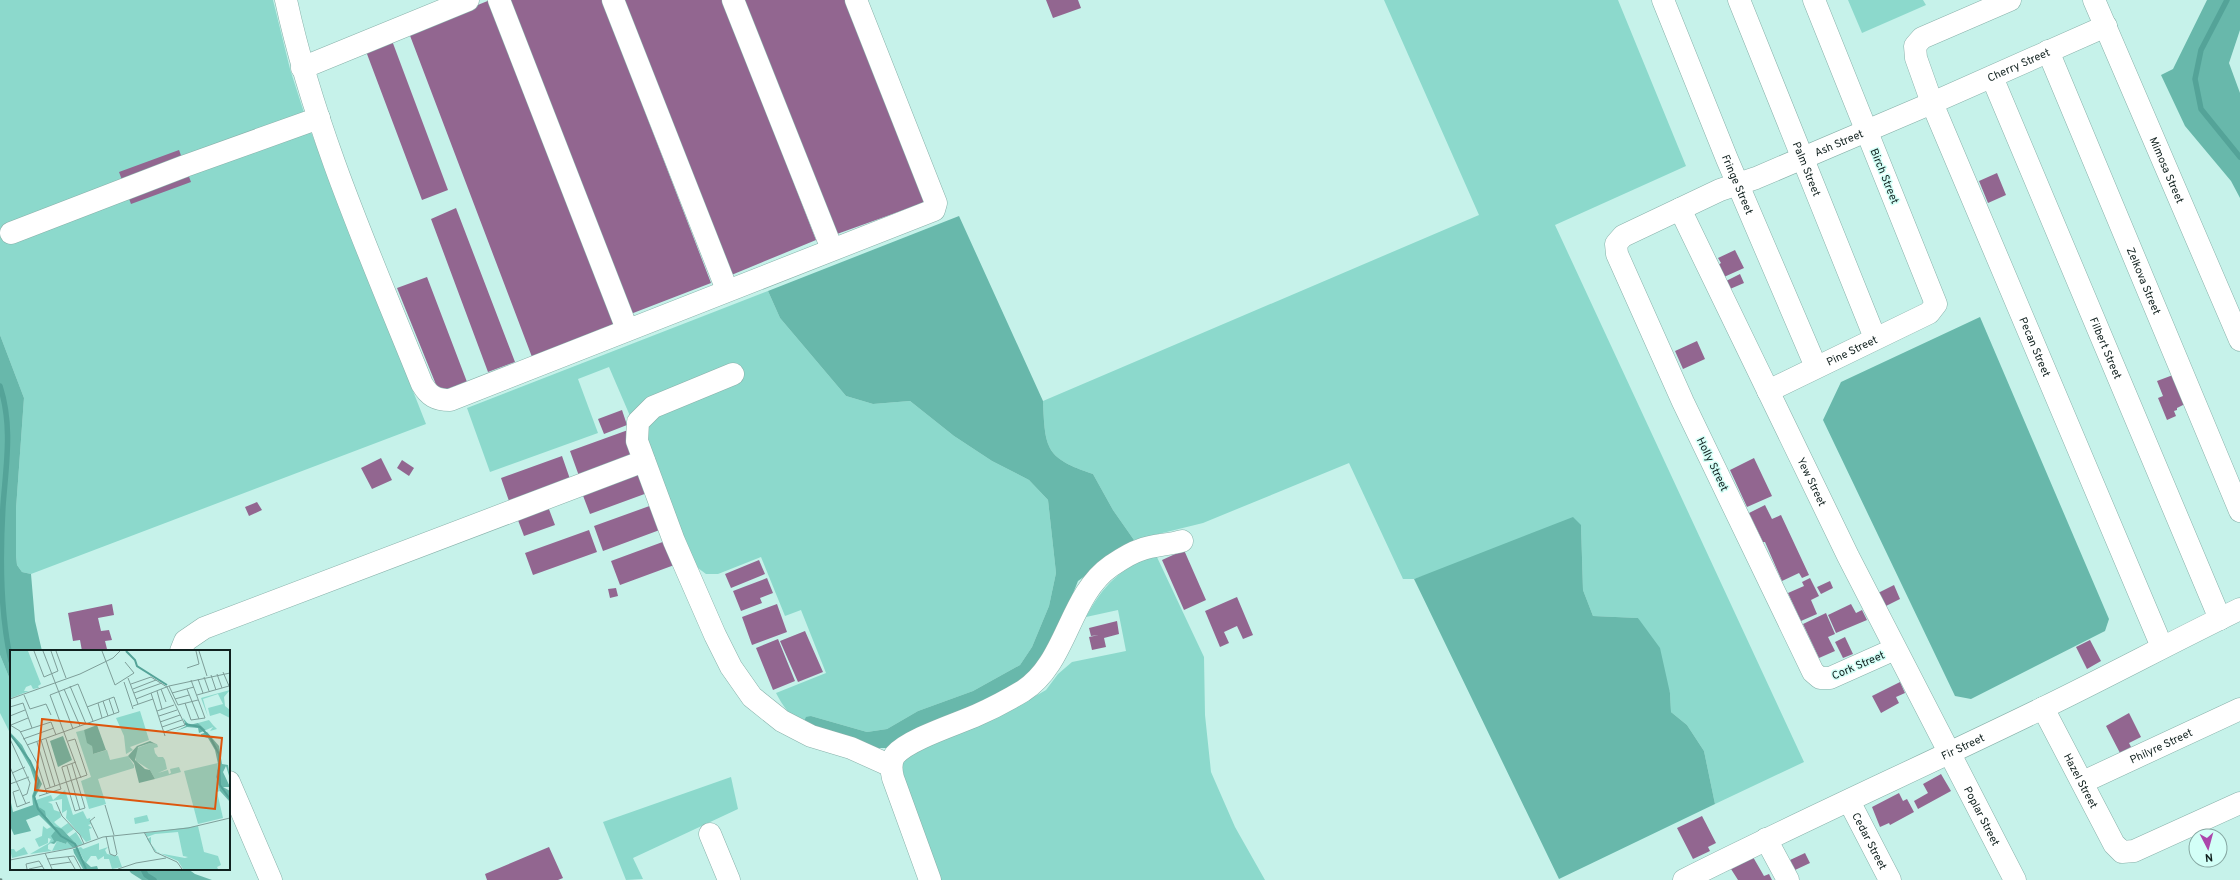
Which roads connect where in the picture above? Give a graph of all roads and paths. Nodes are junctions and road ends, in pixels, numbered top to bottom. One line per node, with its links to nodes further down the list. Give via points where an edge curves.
1 (286, 0): 14 (street)
2 (468, 0): 14 (street)
3 (499, 0): 27 (street)
4 (613, 0): 25 (street)
5 (733, 0): 24 (street)
6 (856, 0): 24 (street, via 936,207)
7 (1663, 0): 20 (street, Fringe Street)
8 (1739, 0): 19 (street, Palm Street)
9 (1814, 0): 18 (street, Birch Street)
10 (2010, 0): 16 (street, Pecan Street, via 1922,38 1915,46 1916,58)
11 (2094, 0): 12 (street, Mimosa Street)
12 (2106, 26): 13 (street, Cherry Street); 29 (street, Mimosa Street)
13 (2048, 51): 15 (street, Cherry Street); 34 (street, Zelkova Street)
14 (302, 68): 17 (street)
15 (1992, 77): 16 (street, Cherry Street); 37 (street, Filbert Street)
16 (1932, 104): 18 (street, Ash Street); 38 (street, Pecan Street)
17 (319, 118): 22 (street); 27 (street, via 366,244 428,394 439,400 450,400)
18 (1867, 130): 19 (street, Ash Street); 26 (street, Birch Street, via 1935,300)
19 (1802, 158): 20 (street, Ash Street); 28 (street, Palm Street)
20 (1738, 184): 21 (street, Ash Street); 30 (street, Fringe Street)
21 (1680, 209): 23 (street, Ash Street, via 1623,236); 32 (street, Yew Street)
22 (10, 233)
23 (1616, 244): 41 (street, Holly Street, via 1617,254 1683,402 1813,672)
24 (832, 249): 25 (street)
25 (727, 290): 27 (street)
26 (1935, 308): 28 (street, Pine Street)
27 (626, 329)
28 (1875, 338): 30 (street, Pine Street)
29 (2240, 340)
30 (1816, 367): 32 (street, Pine Street)
31 (734, 374): 33 (street, via 653,407 643,414 636,430)
32 (1768, 391): 39 (street, Yew Street)
33 (644, 461): 40 (street, via 204,628 185,641); 45 (street, via 674,541 714,635 731,667 752,697 782,721 811,736 851,748)
34 (2240, 511)
35 (1182, 541): 45 (street, via 1140,550 1110,567 1098,578 1085,598 1056,654 1038,678 1006,701 901,749 895,755)
36 (2240, 609): 37 (street, Fir Street)
37 (2220, 619): 38 (street, Fir Street)
38 (2162, 646): 42 (street, Fir Street)
39 (1895, 649): 41 (street, Cork Street, via 1830,678); 44 (street, Yew Street)
40 (181, 650)
41 (1820, 678)
42 (2043, 708): 44 (street, Fir Street); 46 (street, Hazel Street)
43 (2240, 709): 46 (street, Philyre Street)
44 (1949, 752): 48 (street, Fir Street); 58 (street, Poplar Street)
45 (891, 766): 54 (street)
46 (2082, 782): 49 (street, Hazel Street, via 2114,844 2122,852 2134,851)
47 (230, 784): 53 (street)
48 (1849, 801): 51 (street, Fir Street); 57 (street, Cedar Street)
49 (2240, 803)
50 (710, 834): 52 (street)
51 (1766, 839): 55 (street, Fir Street); 56 (street)
52 (724, 878)
53 (271, 880)
54 (930, 880)
55 (1687, 880)
56 (1788, 880)
57 (1890, 880)
58 (2015, 880)

